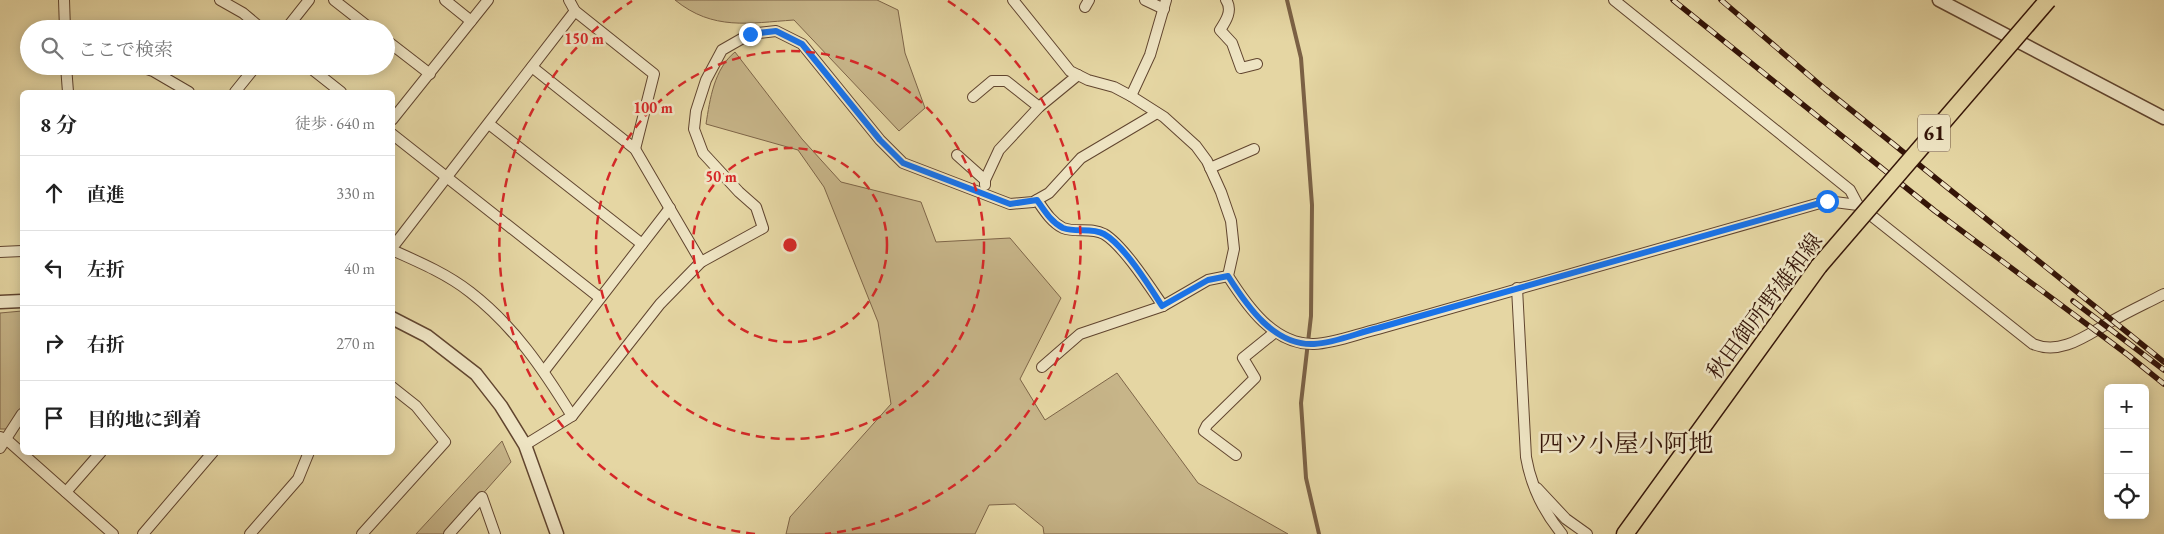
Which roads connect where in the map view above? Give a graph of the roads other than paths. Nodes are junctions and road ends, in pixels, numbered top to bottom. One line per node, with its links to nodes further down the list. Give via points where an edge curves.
1 (64, 0): 16 (street)
2 (220, 0): 17 (street)
3 (309, 0): 18 (street)
4 (334, 0): 19 (street)
5 (445, 0): 20 (street)
6 (488, 0): 20 (street)
7 (569, 0): 15 (street)
8 (1013, 0): 29 (street, via 1070,71)
9 (1145, 0): 14 (street)
10 (1226, 0): 22 (street, via 1229,4 1228,19 1220,30 1232,43 1241,68)
11 (1614, 0): 50 (street, via 1850,190)
12 (1939, 0): 39 (street)
13 (2048, 0): 89 (main road, 秋田御所野雄和線 / 61, bridge, via 1820,266)
14 (1165, 4): 34 (street, via 1150,55)
15 (575, 11): 23 (street); 43 (street, via 654,74)
16 (65, 20)
17 (251, 20)
18 (293, 20)
19 (360, 20)
20 (471, 21): 24 (street)
21 (395, 47): 24 (street)
22 (1258, 64)
23 (532, 67): 40 (street); 43 (street)
24 (430, 74): 38 (street)
25 (67, 75): 30 (street)
26 (160, 75): 31 (street)
27 (249, 75): 32 (street)
28 (319, 75): 33 (street)
29 (1078, 75): 34 (street); 36 (street)
30 (68, 90)
31 (186, 90)
32 (237, 90)
33 (338, 90)
34 (1131, 96): 37 (street)
35 (973, 98): 36 (street, via 992,80 1006,81)
36 (1039, 107): 47 (street, via 999,150)
37 (1157, 113): 45 (street, via 1196,146); 49 (street, via 1081,158 1049,193)
38 (395, 116)
39 (2164, 118)
40 (489, 124): 46 (street); 52 (street)
41 (395, 136): 46 (street)
42 (1254, 148): 45 (street)
43 (635, 149): 51 (street)
44 (957, 155): 47 (street)
45 (1210, 168): 58 (street, via 1231,222 1234,249)
46 (446, 179): 53 (street); 61 (street)
47 (985, 180): 48 (street)
48 (984, 193): 49 (street, via 1010,204); 57 (street, via 903,163 880,140 802,44 776,31 750,34 722,50 706,80 694,129 703,153 756,207 763,228)
49 (1037, 200): 64 (street, via 1048,216 1064,228 1094,230 1106,235 1138,270)
50 (1858, 205): 59 (street, via 1827,201); 60 (street, via 2033,344 2041,347 2080,341)
51 (670, 208): 52 (street); 57 (street)
52 (642, 244): 61 (street)
53 (395, 245)
54 (395, 250): 68 (street, via 470,291 511,329)
55 (20, 251): 56 (street)
56 (0, 252)
57 (701, 262): 70 (street, via 660,304)
58 (1228, 276): 64 (street, via 1208,280); 66 (street)
59 (1517, 288): 66 (street, via 1378,328 1307,344); 78 (street, via 1526,457)
60 (2164, 294)
61 (600, 298): 68 (street)
62 (20, 301): 63 (street)
63 (0, 302)
64 (1162, 306): 67 (street, via 1080,334)
65 (395, 320): 73 (street, via 427,336 476,374)
66 (1274, 333): 77 (street, via 1243,358 1255,378 1207,424 1204,431)
67 (1042, 367)
68 (544, 371): 70 (street)
69 (395, 389): 83 (street, via 416,406 445,442)
70 (572, 416): 73 (street)
71 (20, 417): 72 (street)
72 (2, 442): 79 (street)
73 (525, 445): 86 (street)
74 (98, 455): 79 (street)
75 (210, 455): 81 (street)
76 (308, 455): 82 (street, via 298,479)
77 (1236, 455)
78 (1531, 483): 87 (street, via 1549,518); 88 (street, via 1566,519)
79 (66, 492): 80 (street)
80 (113, 534)
81 (143, 534)
82 (250, 534)
83 (362, 534)
84 (449, 534): 85 (street, via 482,497)
85 (495, 534)
86 (557, 534)
87 (1562, 534)
88 (1587, 534)
89 (1624, 534)

